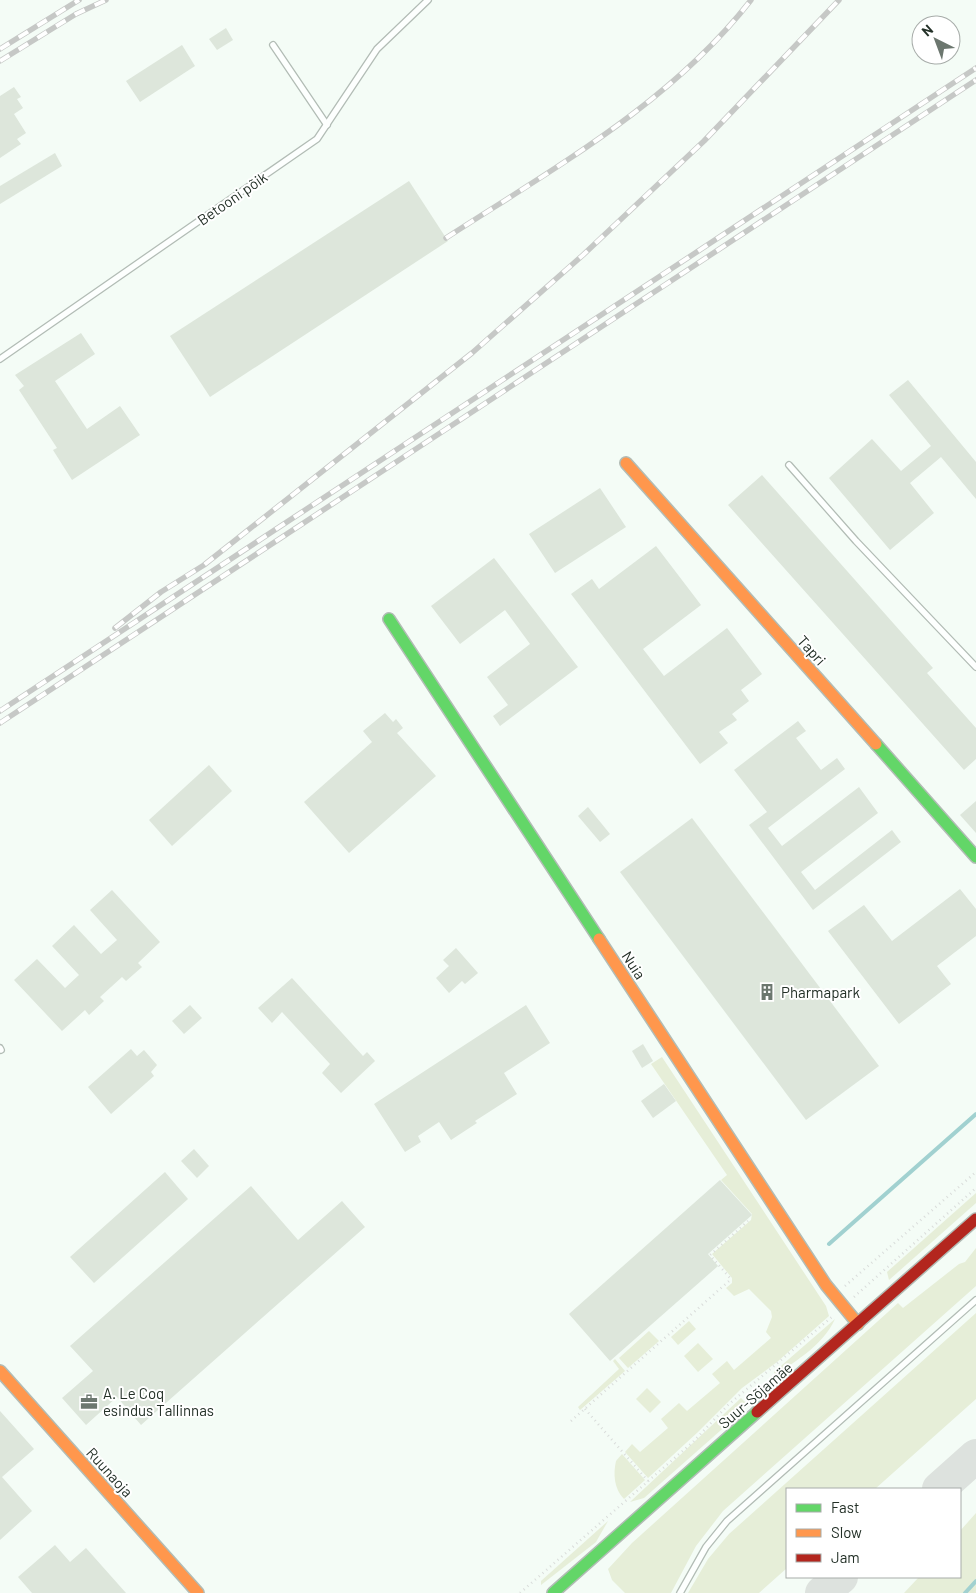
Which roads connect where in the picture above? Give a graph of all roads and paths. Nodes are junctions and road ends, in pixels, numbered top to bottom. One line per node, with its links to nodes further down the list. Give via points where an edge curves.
1 (428, 0): 3 (lane, Betooni põik, via 377,49)
2 (273, 45): 3 (lane)
3 (326, 125): 4 (lane, Betooni põik, via 317,139)
4 (0, 359)
5 (626, 463): 9 (street, Tapri)
6 (789, 465): 8 (lane)
7 (389, 619): 14 (street, Nuia)
8 (976, 667)
9 (976, 857)
10 (976, 1172): 14 (path)
11 (976, 1188): 16 (path)
12 (976, 1219): 17 (street, Suur-Sõjamäe)
13 (748, 1221): 19 (path, via 710,1255 730,1278 729,1281)
14 (834, 1295): 16 (street, Nuia)
15 (976, 1300): 25 (lane, via 727,1522 706,1547)
16 (844, 1307): 17 (street, Nuia); 21 (path, via 728,1405 693,1442)
17 (858, 1324): 24 (street, Suur-Sõjamäe)
18 (0, 1371): 22 (street, Ruunaoja)
19 (585, 1409): 20 (path); 21 (path)
20 (572, 1421)
21 (648, 1481): 23 (path)
22 (198, 1593)
23 (520, 1593)
24 (553, 1593)
25 (680, 1593)

